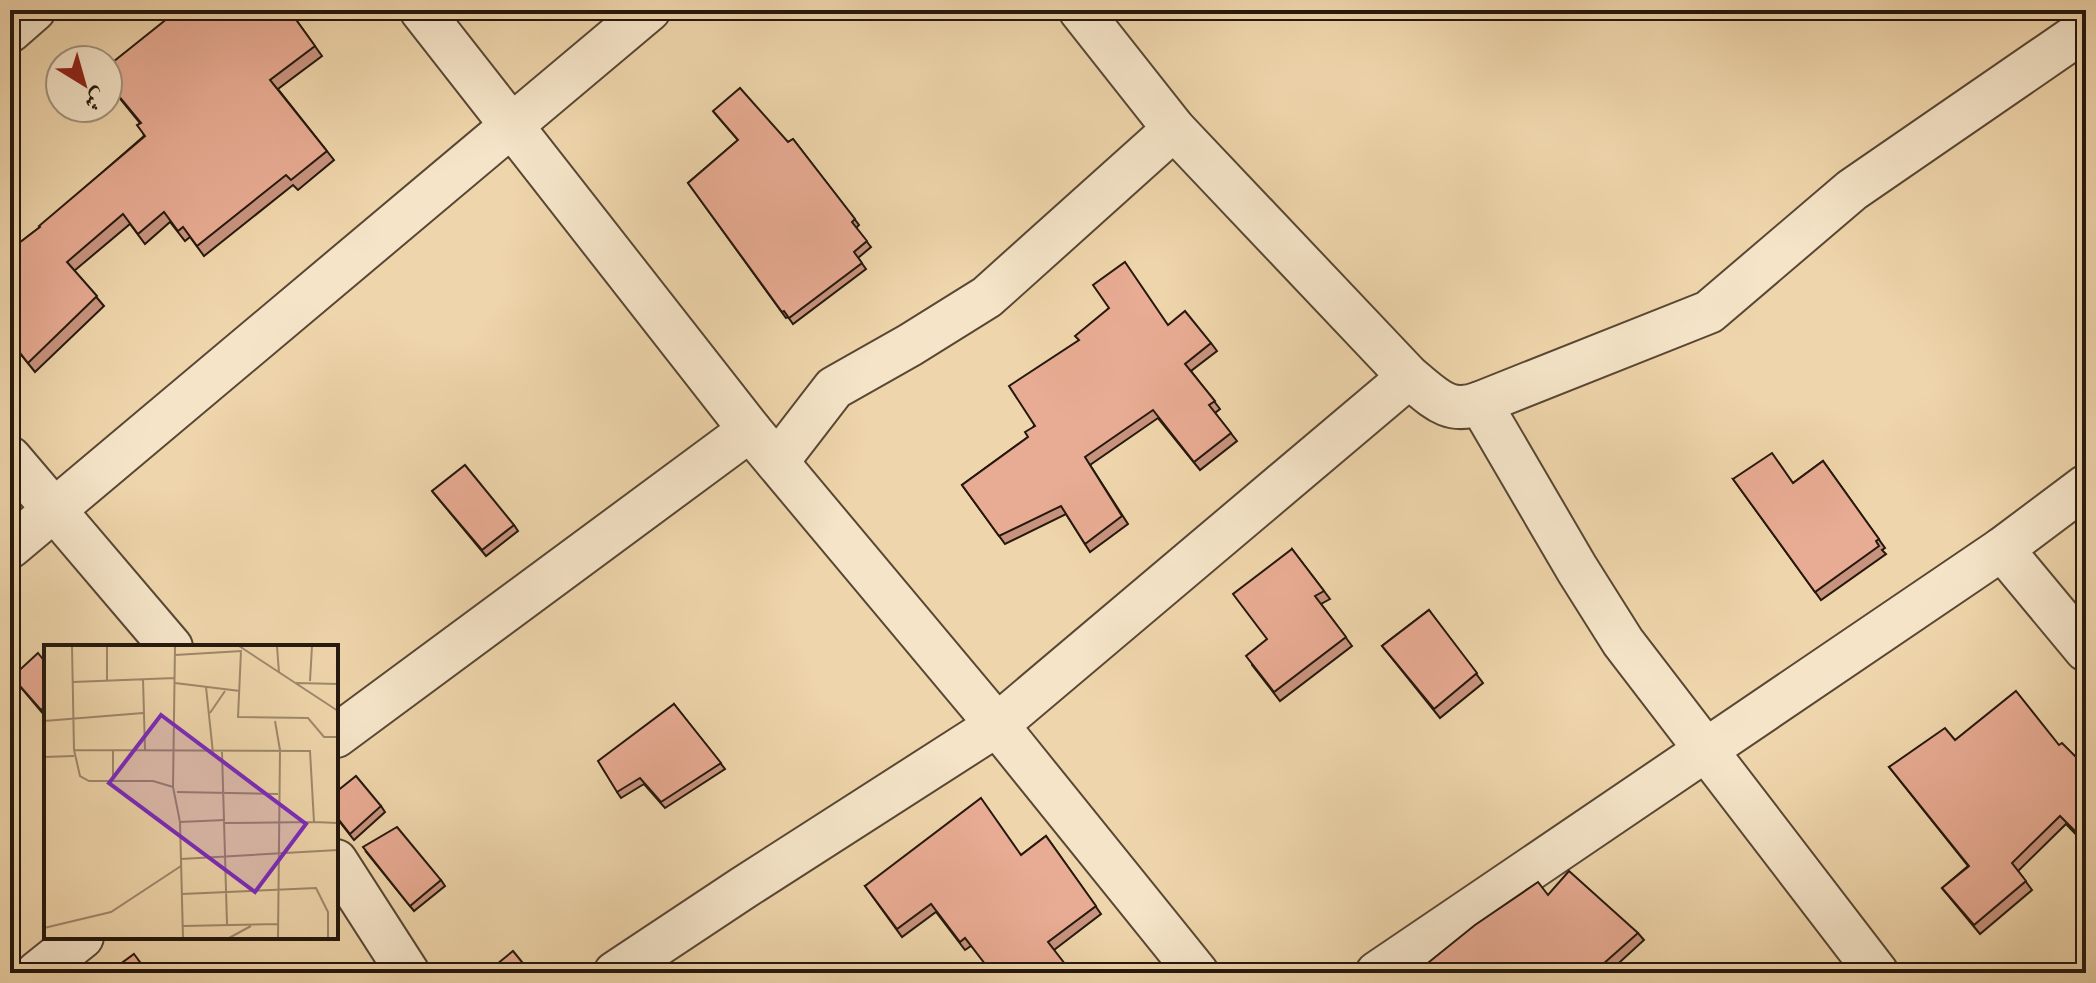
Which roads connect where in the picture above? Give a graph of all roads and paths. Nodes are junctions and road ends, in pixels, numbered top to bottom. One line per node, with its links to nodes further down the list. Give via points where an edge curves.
1 (34, 10): 5 (street)
2 (421, 10): 7 (street)
3 (649, 10): 7 (street)
4 (1080, 10): 8 (street)
5 (10, 31)
6 (2083, 39): 10 (street, via 1852,190 1709,312)
7 (513, 125): 11 (street); 15 (street)
8 (1174, 129): 9 (street); 13 (street, via 987,297 834,388)
9 (1409, 377): 10 (street, via 1445,406); 20 (street)
10 (1480, 403): 22 (street, via 1623,642)
11 (750, 430): 13 (street); 21 (street)
12 (10, 458): 15 (street)
13 (777, 462): 20 (street)
14 (2086, 486): 17 (street)
15 (53, 510): 16 (street); 18 (street)
16 (10, 547)
17 (2002, 549): 19 (street); 22 (street)
18 (169, 645)
19 (2086, 650)
20 (997, 725): 27 (street); 28 (street)
21 (338, 735)
22 (1705, 751): 29 (street); 30 (street)
23 (338, 864): 26 (street)
24 (80, 939): 25 (street)
25 (37, 973)
26 (408, 973)
27 (615, 973)
28 (1197, 973)
29 (1377, 973)
30 (1877, 973)

